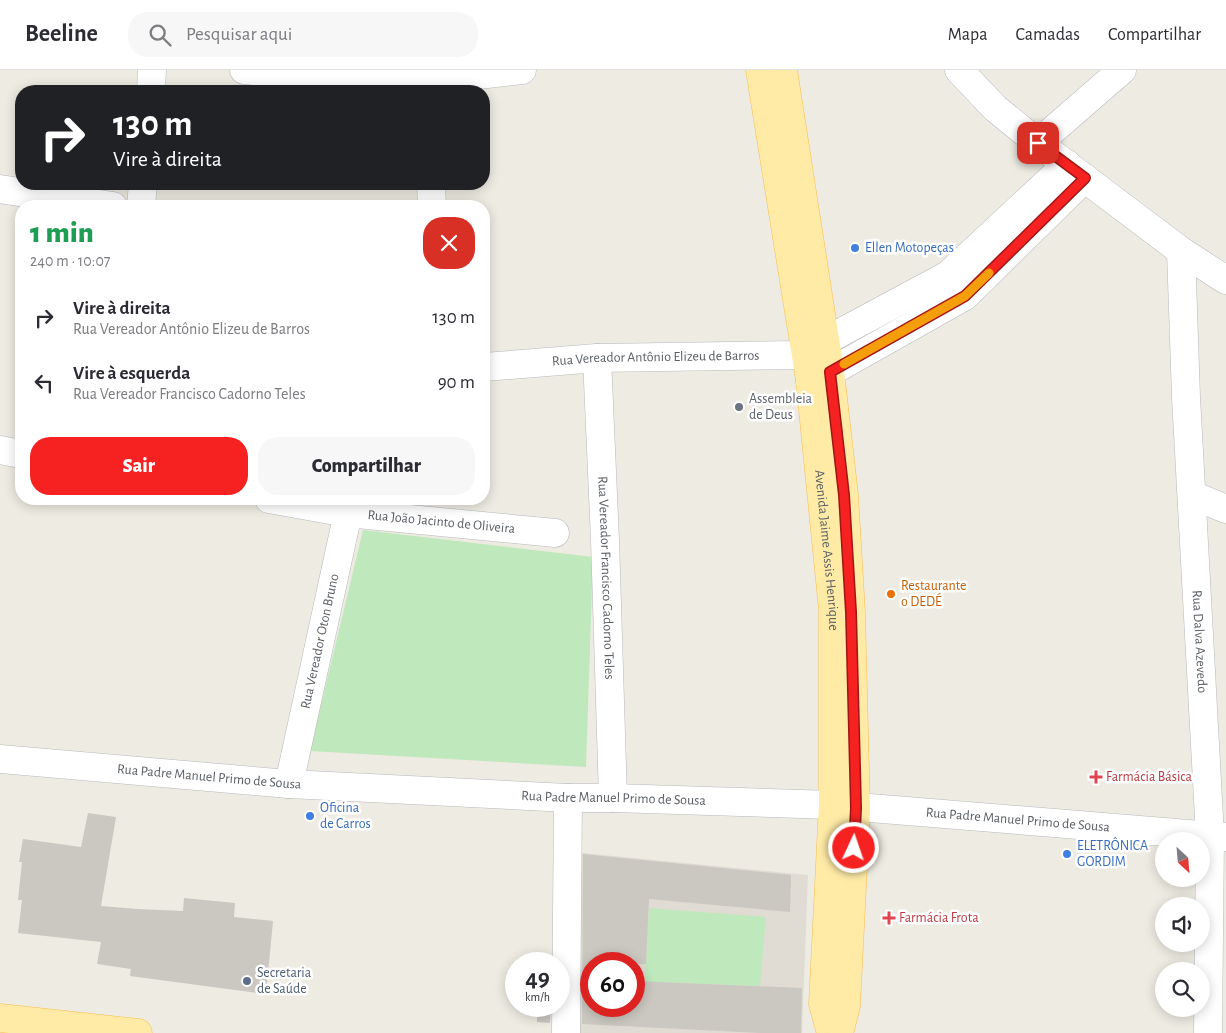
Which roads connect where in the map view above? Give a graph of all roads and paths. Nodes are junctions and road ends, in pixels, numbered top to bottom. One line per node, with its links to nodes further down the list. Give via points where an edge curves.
1 (152, 70): 9 (street)
2 (244, 70): 8 (street, via 323,78)
3 (522, 70): 8 (street)
4 (760, 70): 17 (main road, Avenida Jaime Assis Henrique)
5 (783, 70): 17 (main road)
6 (959, 70): 10 (street, via 995,108)
7 (1122, 70): 10 (street)
8 (427, 81)
9 (151, 85)
10 (1038, 143): 11 (street)
11 (1076, 171): 14 (street); 17 (street, Rua Vereador Antônio Elizeu de Barros, via 965,296)
12 (0, 189): 13 (street)
13 (73, 200)
14 (1181, 251): 15 (street); 21 (street, Rua Dalva Azevedo)
15 (1226, 280)
16 (597, 358): 17 (street, Rua Vereador Antônio Elizeu de Barros); 18 (street, Rua Vereador Antônio Elizeu de Barros); 28 (street, Rua Vereador Francisco Cadorno Teles)
17 (818, 362): 29 (main road, Avenida Jaime Assis Henrique)
18 (490, 367)
19 (0, 450): 20 (street)
20 (15, 453)
21 (1192, 495): 23 (street); 30 (street, Rua Dalva Azevedo)
22 (349, 506): 24 (street, Rua João Jacinto de Oliveira); 26 (street, Rua Vereador Oton Bruno)
23 (1226, 509)
24 (555, 533)
25 (0, 759): 26 (street, Rua Padre Manuel Primo de Sousa)
26 (289, 784): 27 (street, Rua Padre Manuel Primo de Sousa)
27 (568, 798): 28 (street, Rua Padre Manuel Primo de Sousa); 34 (street)
28 (613, 798): 29 (street, Rua Padre Manuel Primo de Sousa)
29 (845, 807): 30 (street, Rua Padre Manuel Primo de Sousa); 35 (main road, Avenida Jaime Assis Henrique, via 824,1004); 36 (main road, via 846,1006)
30 (1218, 836): 37 (street, Rua Dalva Azevedo)
31 (0, 1018): 32 (main road)
32 (43, 1028): 33 (main road)
33 (138, 1033)
34 (566, 1033)
35 (831, 1033)
36 (839, 1033)
37 (1208, 1033)

